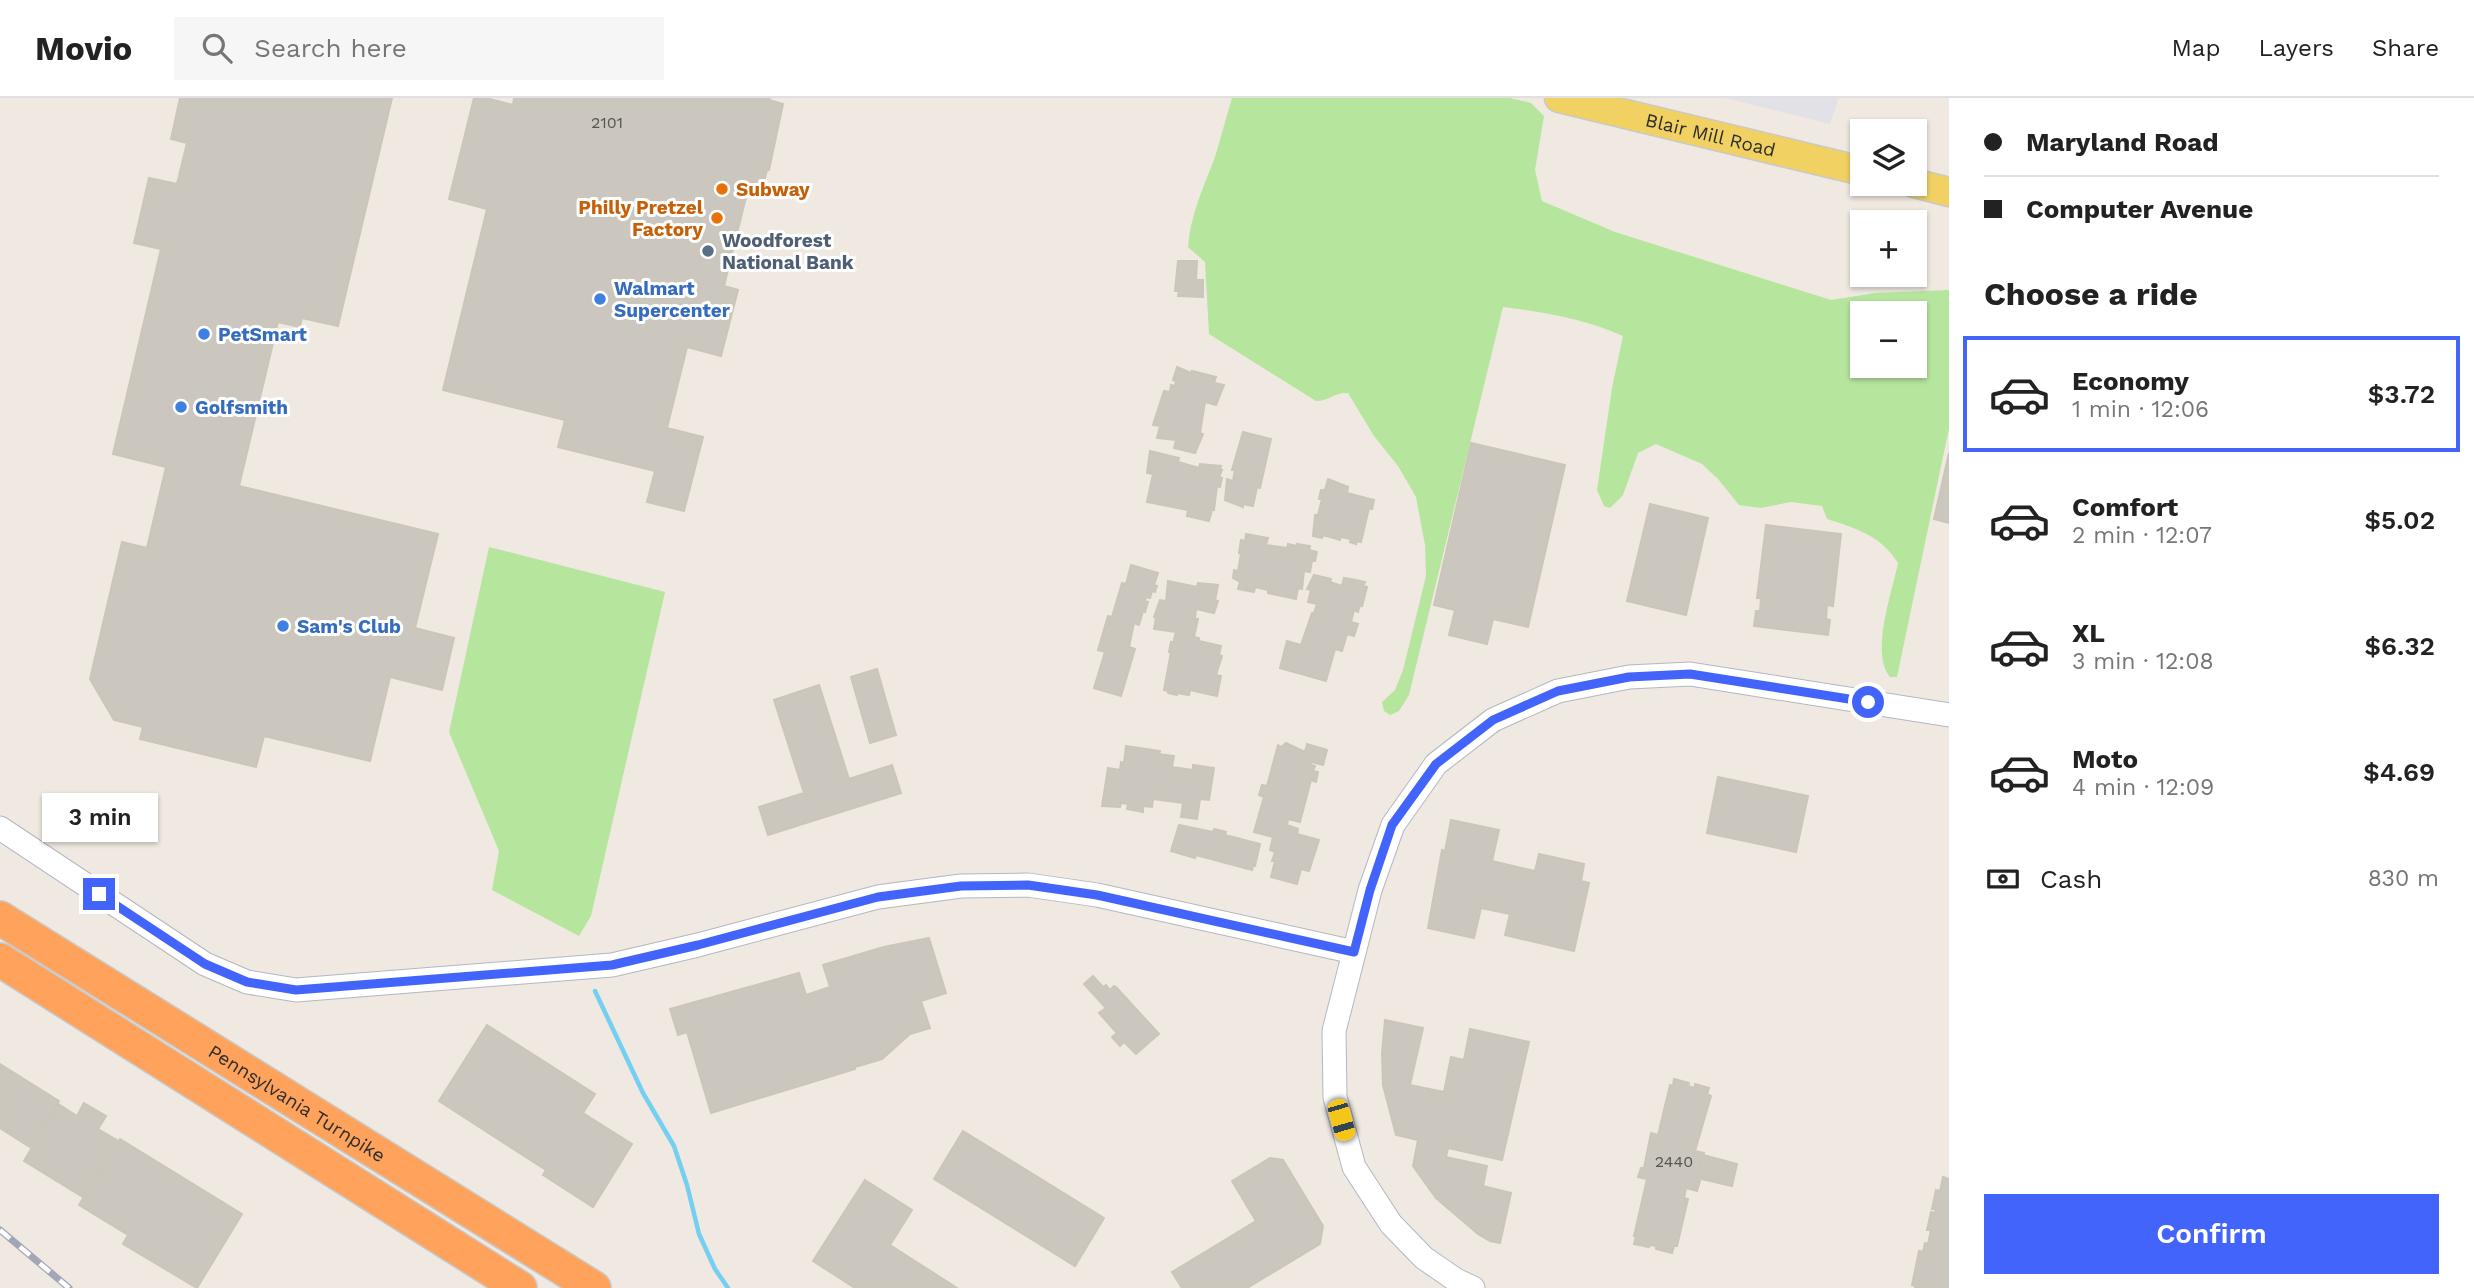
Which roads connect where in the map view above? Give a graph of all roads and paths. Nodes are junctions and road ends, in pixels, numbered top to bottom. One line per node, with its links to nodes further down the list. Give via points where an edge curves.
1 (1559, 98): 2 (main road, Blair Mill Road)
2 (1850, 168)
3 (1927, 187): 4 (main road)
4 (1949, 192)
5 (1949, 715): 8 (street, via 1690,674 1629,677 1558,691 1493,720 1436,764 1392,825)
6 (0, 828): 8 (street, via 205,964 247,982 296,990 612,965 878,897 961,886 1028,885 1097,895)
7 (0, 918): 11 (highway, Pennsylvania Turnpike)
8 (1354, 952): 12 (street, via 1334,1031 1335,1097 1354,1167 1391,1224 1416,1249)
9 (0, 960): 10 (highway, Pennsylvania Turnpike)
10 (520, 1288)
11 (594, 1288)
12 (1473, 1288)

